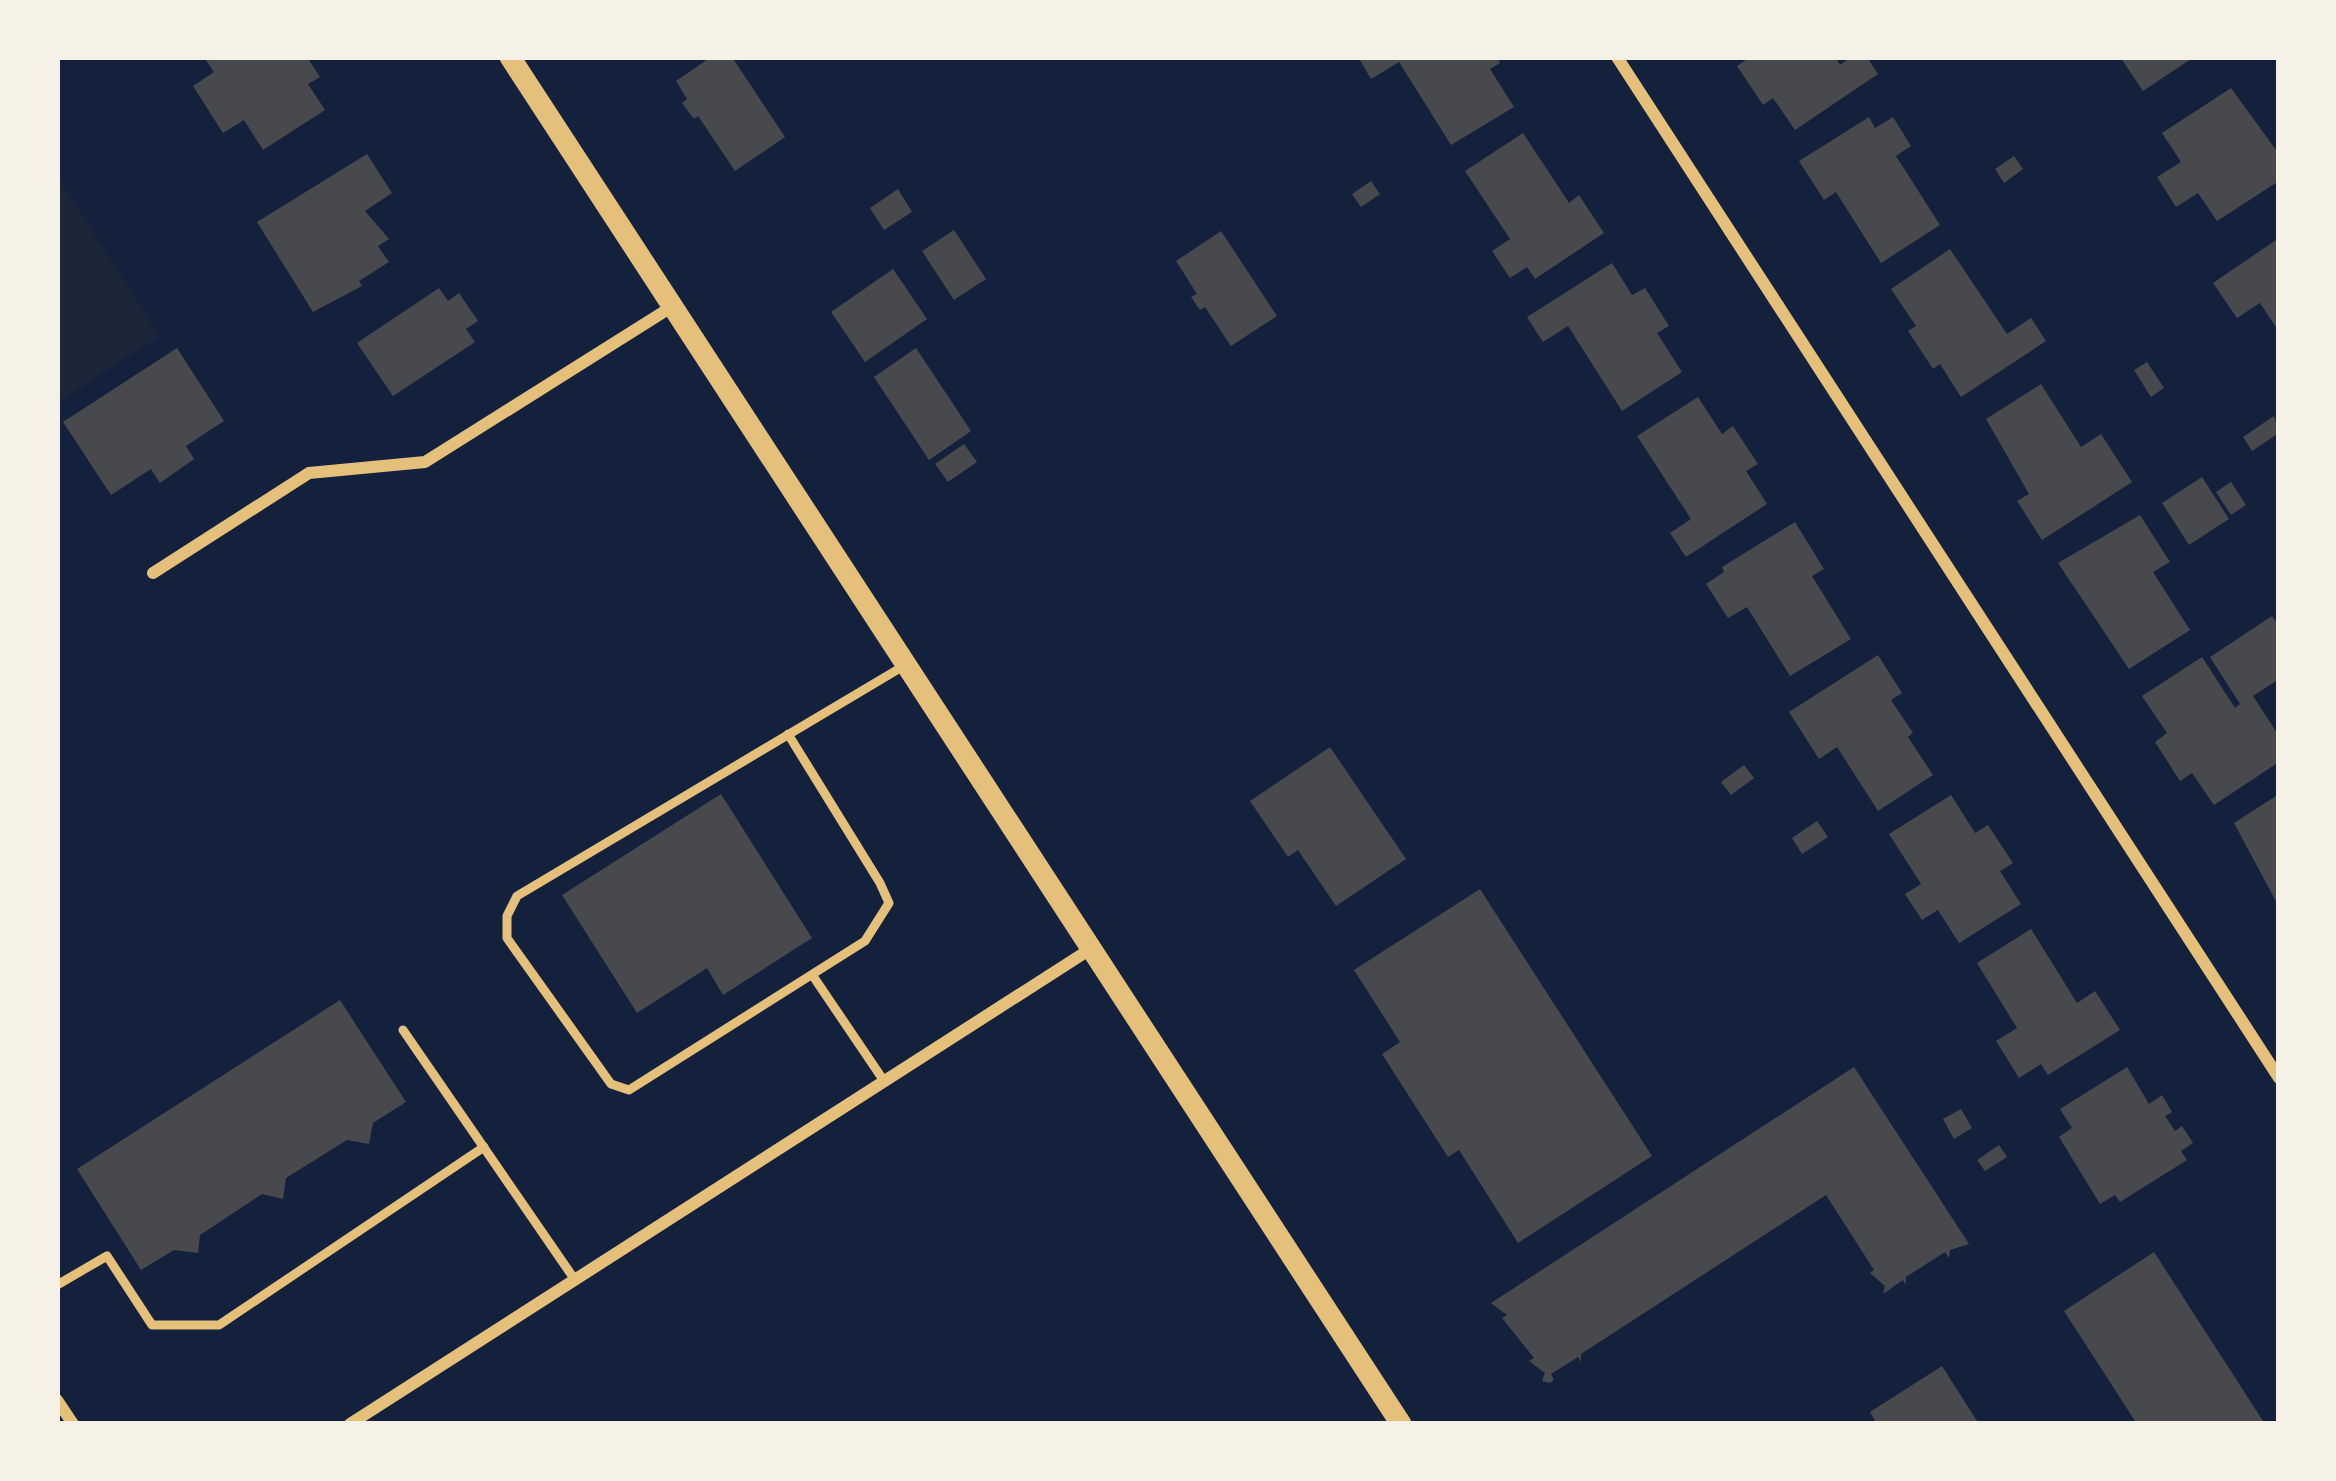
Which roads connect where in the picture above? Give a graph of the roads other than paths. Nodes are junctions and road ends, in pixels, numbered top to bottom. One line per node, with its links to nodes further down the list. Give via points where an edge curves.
1 (509, 57): 3 (street)
2 (1617, 57): 10 (street)
3 (673, 306): 4 (street, via 425,462 309,473); 5 (street)
4 (153, 573)
5 (907, 664): 6 (lane); 7 (street)
6 (788, 734): 8 (lane, via 890,903 865,941); 8 (lane, via 517,896 507,938 611,1084 629,1090)
7 (1092, 947): 11 (street); 18 (street)
8 (813, 976): 11 (lane)
9 (403, 1030): 12 (lane)
10 (2277, 1071)
11 (884, 1082): 13 (street)
12 (484, 1148): 13 (lane); 14 (lane, via 219,1325 152,1325 107,1256)
13 (574, 1280): 17 (street)
14 (57, 1285)
15 (57, 1400): 16 (street)
16 (73, 1424)
17 (350, 1424)
18 (1401, 1424)

